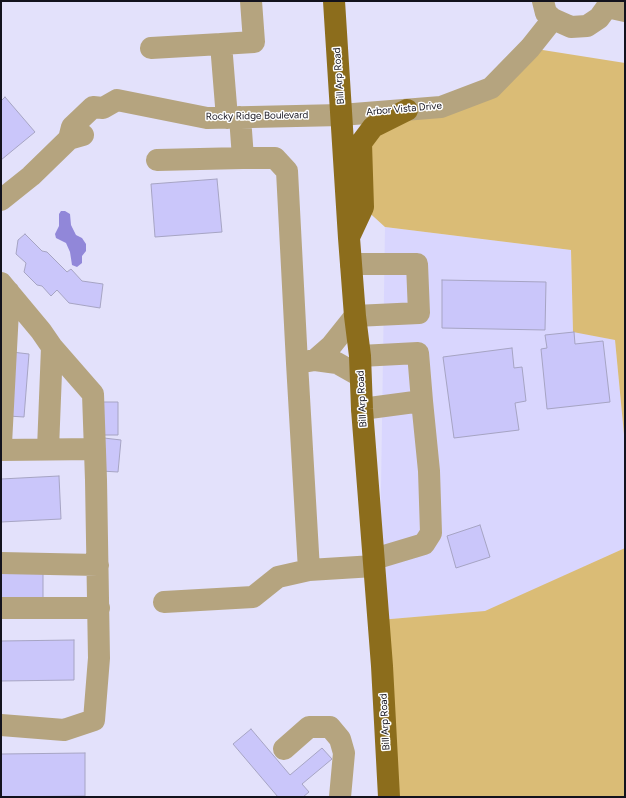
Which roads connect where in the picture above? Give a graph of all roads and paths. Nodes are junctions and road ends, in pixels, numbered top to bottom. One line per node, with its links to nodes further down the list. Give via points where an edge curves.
1 (251, 1): 5 (street, via 254,42)
2 (334, 1): 8 (main road, Bill Arp Road)
3 (613, 6): 4 (street, Arbor Vista Drive, via 587,26 571,27)
4 (548, 10): 7 (street, Arbor Vista Drive, via 530,48 491,88 442,107)
5 (221, 44): 6 (street); 9 (street)
6 (151, 48)
7 (407, 110): 8 (street, Arbor Vista Drive); 13 (main road, via 373,128 361,143 363,207)
8 (342, 115): 9 (street, Rocky Ridge Boulevard); 13 (main road, Bill Arp Road)
9 (234, 118): 10 (street); 12 (street, Rocky Ridge Boulevard, via 206,118 117,100 103,108 102,117 91,128 82,135 69,139 31,176)
10 (243, 158): 11 (street); 18 (street, via 275,158 287,171)
11 (157, 160)
12 (1, 200)
13 (349, 238): 14 (main road, Bill Arp Road)
14 (351, 264): 16 (main road, Bill Arp Road); 16 (street, via 417,264 419,313)
15 (5, 288): 17 (street); 22 (street)
16 (355, 316): 18 (street, via 331,346); 19 (main road, Bill Arp Road)
17 (52, 347): 23 (street); 24 (street, via 93,394)
18 (306, 361): 19 (street); 29 (street)
19 (360, 366): 20 (street, via 418,353); 21 (main road, Bill Arp Road)
20 (422, 401): 21 (street); 26 (street, via 429,471 431,533 424,544)
21 (362, 409): 26 (main road, Bill Arp Road)
22 (1, 444)
23 (48, 449): 24 (street); 25 (street)
24 (95, 449): 28 (street)
25 (1, 450)
26 (374, 562): 29 (street); 36 (main road, Bill Arp Road)
27 (1, 563): 28 (street)
28 (98, 565): 32 (street)
29 (309, 570): 30 (street, via 278,577 253,597)
30 (164, 602)
31 (1, 608): 32 (street)
32 (99, 608): 33 (street, via 99,658 94,720 64,730)
33 (1, 726)
34 (284, 750): 35 (street, via 309,727 330,727 340,739 344,753)
35 (340, 797)
36 (389, 797)

